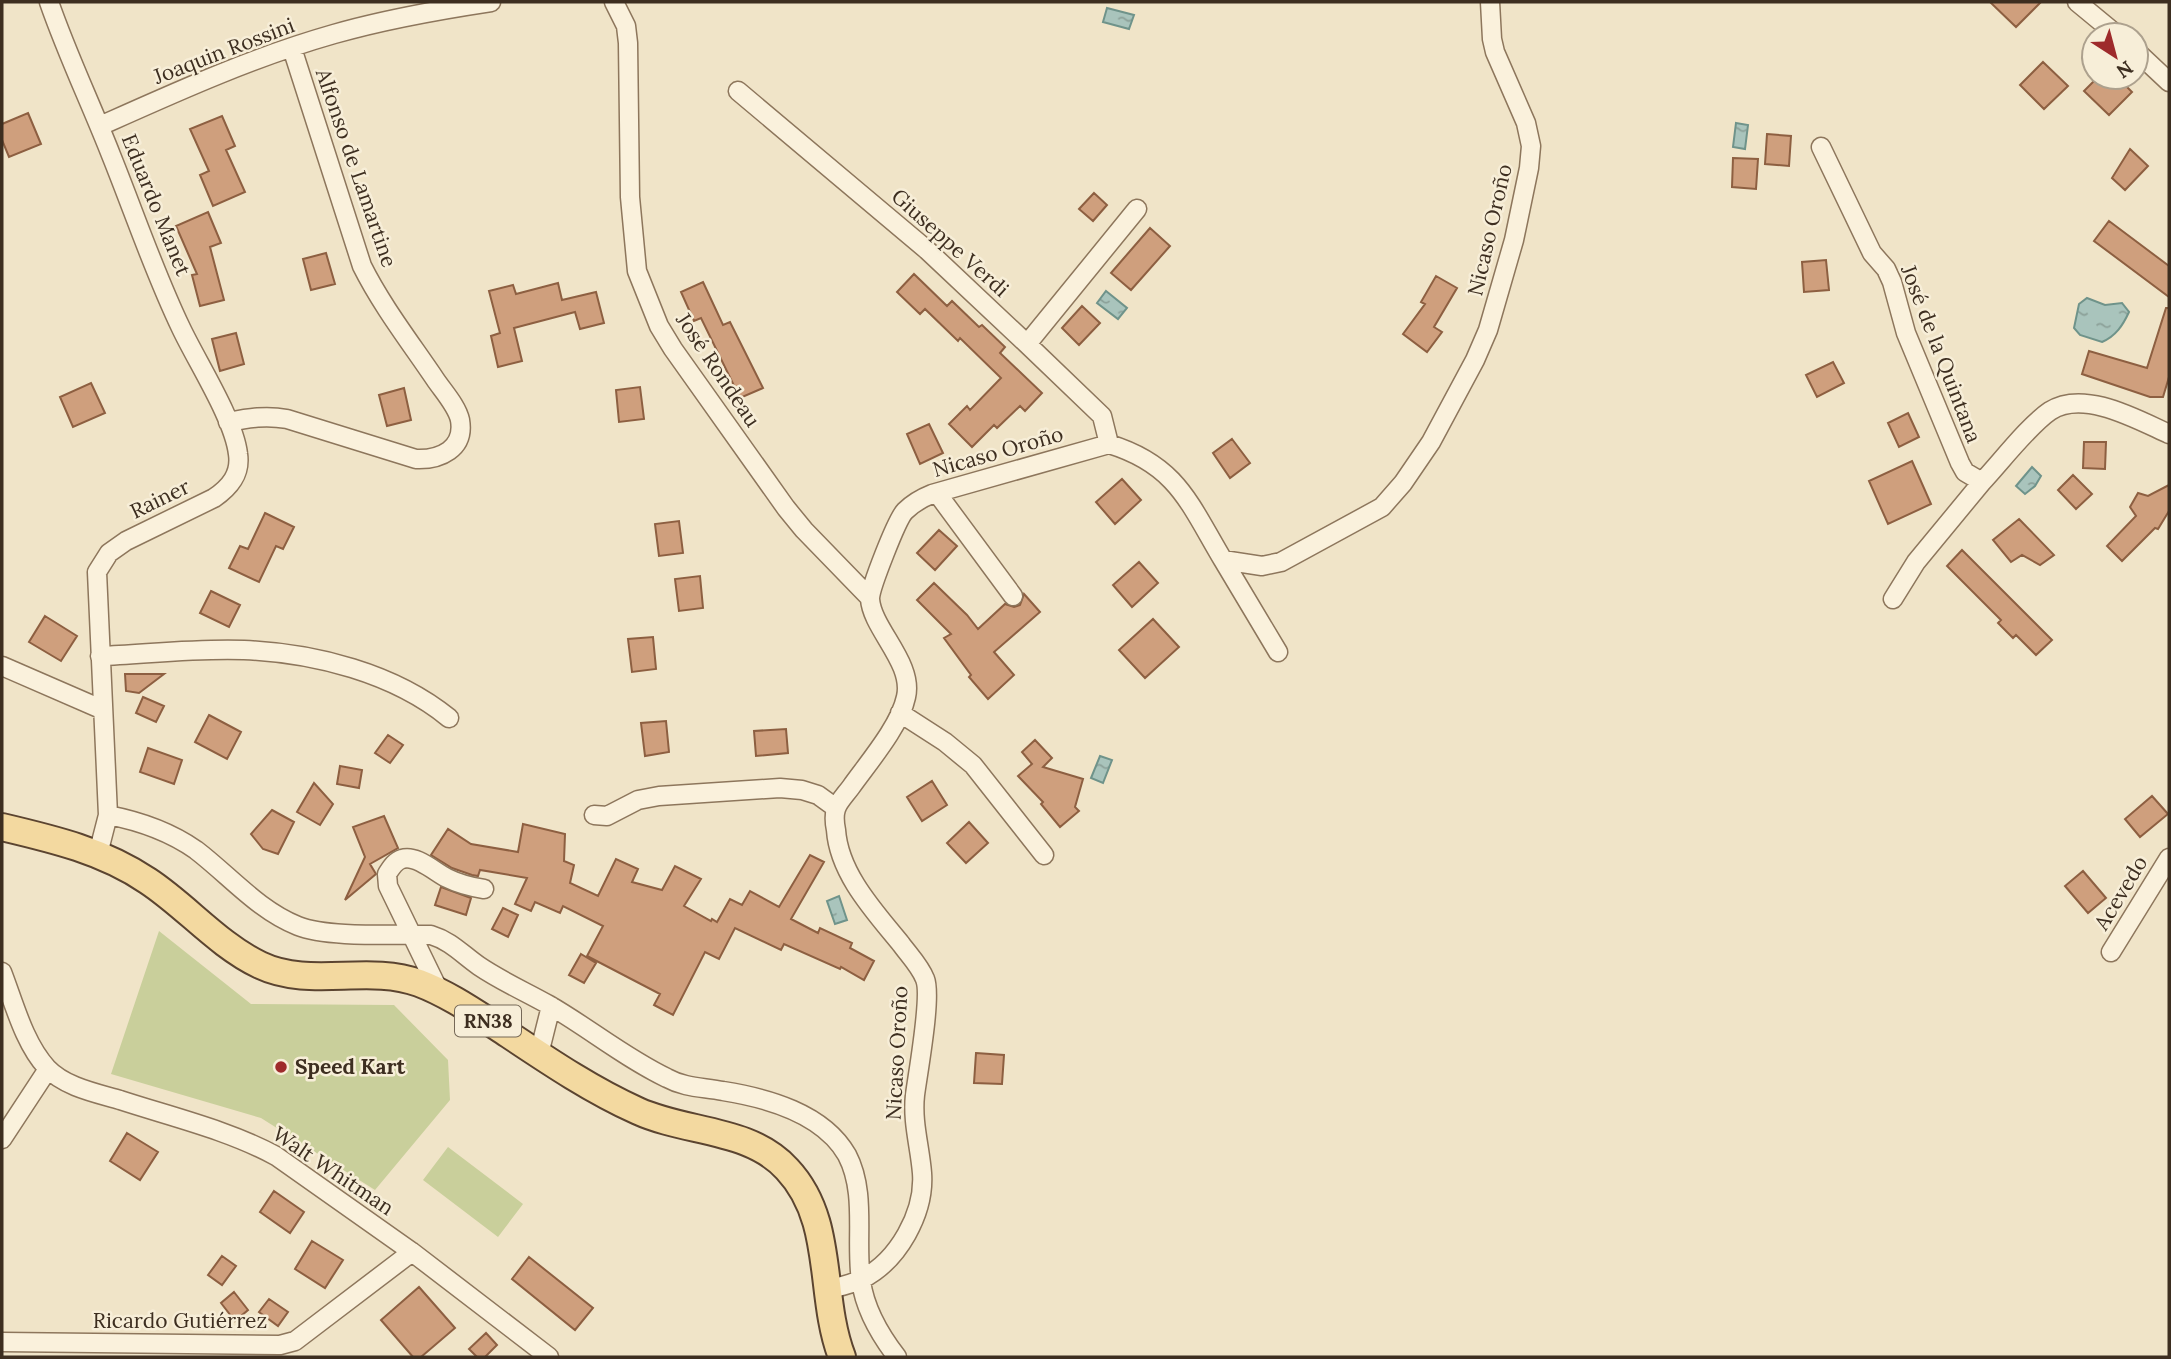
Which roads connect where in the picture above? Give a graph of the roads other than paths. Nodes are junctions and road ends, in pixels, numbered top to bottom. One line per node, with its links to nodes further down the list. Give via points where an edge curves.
1 (49, 2): 11 (street, Eduardo Manet)
2 (491, 2): 7 (street, Joaquin Rossini, via 409,15)
3 (614, 2): 22 (street, José Rondeau, via 626,26 628,43 633,242 649,305 673,349 786,508)
4 (1490, 2): 20 (street, Nicaso Oroño, via 1495,52 1526,123 1531,146 1514,240 1475,360 1431,442 1382,507 1281,562 1262,566)
5 (2077, 2): 6 (street)
6 (2100, 21)
7 (292, 48): 11 (street, Joaquin Rossini); 15 (street, Alfonso de Lamartine, via 362,266 459,418 460,432 457,445 430,460 272,416)
8 (2150, 64): 9 (street)
9 (2169, 82)
10 (738, 91): 14 (street, Giuseppe Verdi, via 927,250)
11 (100, 126): 15 (street, Eduardo Manet, via 180,326)
12 (1821, 147): 18 (street, José de la Quintana, via 1872,253 1892,282 1906,333 1960,463 1965,472)
13 (1137, 209): 14 (street)
14 (1027, 344): 17 (street, Giuseppe Verdi, via 1102,416)
15 (228, 422): 25 (street, Rainer, via 239,453 238,468 227,489 126,541 101,563 97,572)
16 (2169, 434): 18 (street, José de la Quintana, via 2103,407 2066,405 2037,423)
17 (1109, 444): 19 (street, Nicaso Oroño); 20 (street, via 1163,470)
18 (1982, 482): 23 (street, via 1916,562)
19 (937, 493): 21 (street); 22 (street, Nicaso Oroño, via 917,500 904,512)
20 (1223, 559): 24 (street)
21 (1013, 596)
22 (870, 598): 28 (street, via 906,677 907,696)
23 (1893, 599)
24 (1278, 652)
25 (100, 656): 27 (street, Rainer); 29 (street, via 243,650 316,659 396,684)
26 (2, 666): 27 (street)
27 (102, 709): 31 (street, Rainer)
28 (900, 713): 30 (street); 35 (street, via 973,765)
29 (449, 718)
30 (836, 808): 32 (street, via 818,795 780,788 659,796 638,800 607,816); 47 (street, Nicaso Oroño, via 839,844 856,884 917,965 927,986 913,1113 921,1192 896,1251)
31 (108, 816): 34 (street, Rainer); 38 (street, via 146,823 185,843 259,904 301,928)
32 (594, 816)
33 (2, 827): 34 (main road, RN38)
34 (98, 854): 41 (main road, RN38, via 147,880 237,952 270,970 305,977 400,978)
35 (1044, 855)
36 (2169, 858): 39 (street, Acevedo)
37 (484, 889): 38 (street, via 448,879 412,858 403,858 387,874 388,886)
38 (413, 935): 41 (street); 42 (street, via 442,938 479,966)
39 (2112, 952)
40 (2, 972): 44 (street, Walt Whitman, via 32,1045)
41 (440, 993): 43 (main road, RN38)
42 (551, 1006): 43 (street); 47 (street, via 666,1078 688,1087 766,1099 814,1122 836,1140 855,1177)
43 (539, 1054): 48 (main road, RN38, via 612,1099 654,1118 726,1136 771,1154 794,1177 813,1208)
44 (48, 1069): 45 (street); 46 (street, Walt Whitman, via 72,1085 256,1145)
45 (2, 1139)
46 (412, 1252): 49 (street, Ricardo Gutiérrez, via 295,1341 280,1345); 50 (street, Walt Whitman)
47 (861, 1280): 48 (street, Nicaso Oroño); 52 (street, via 873,1319)
48 (827, 1290): 51 (main road, RN38)
49 (2, 1342)
50 (549, 1357)
51 (842, 1357)
52 (897, 1357)

